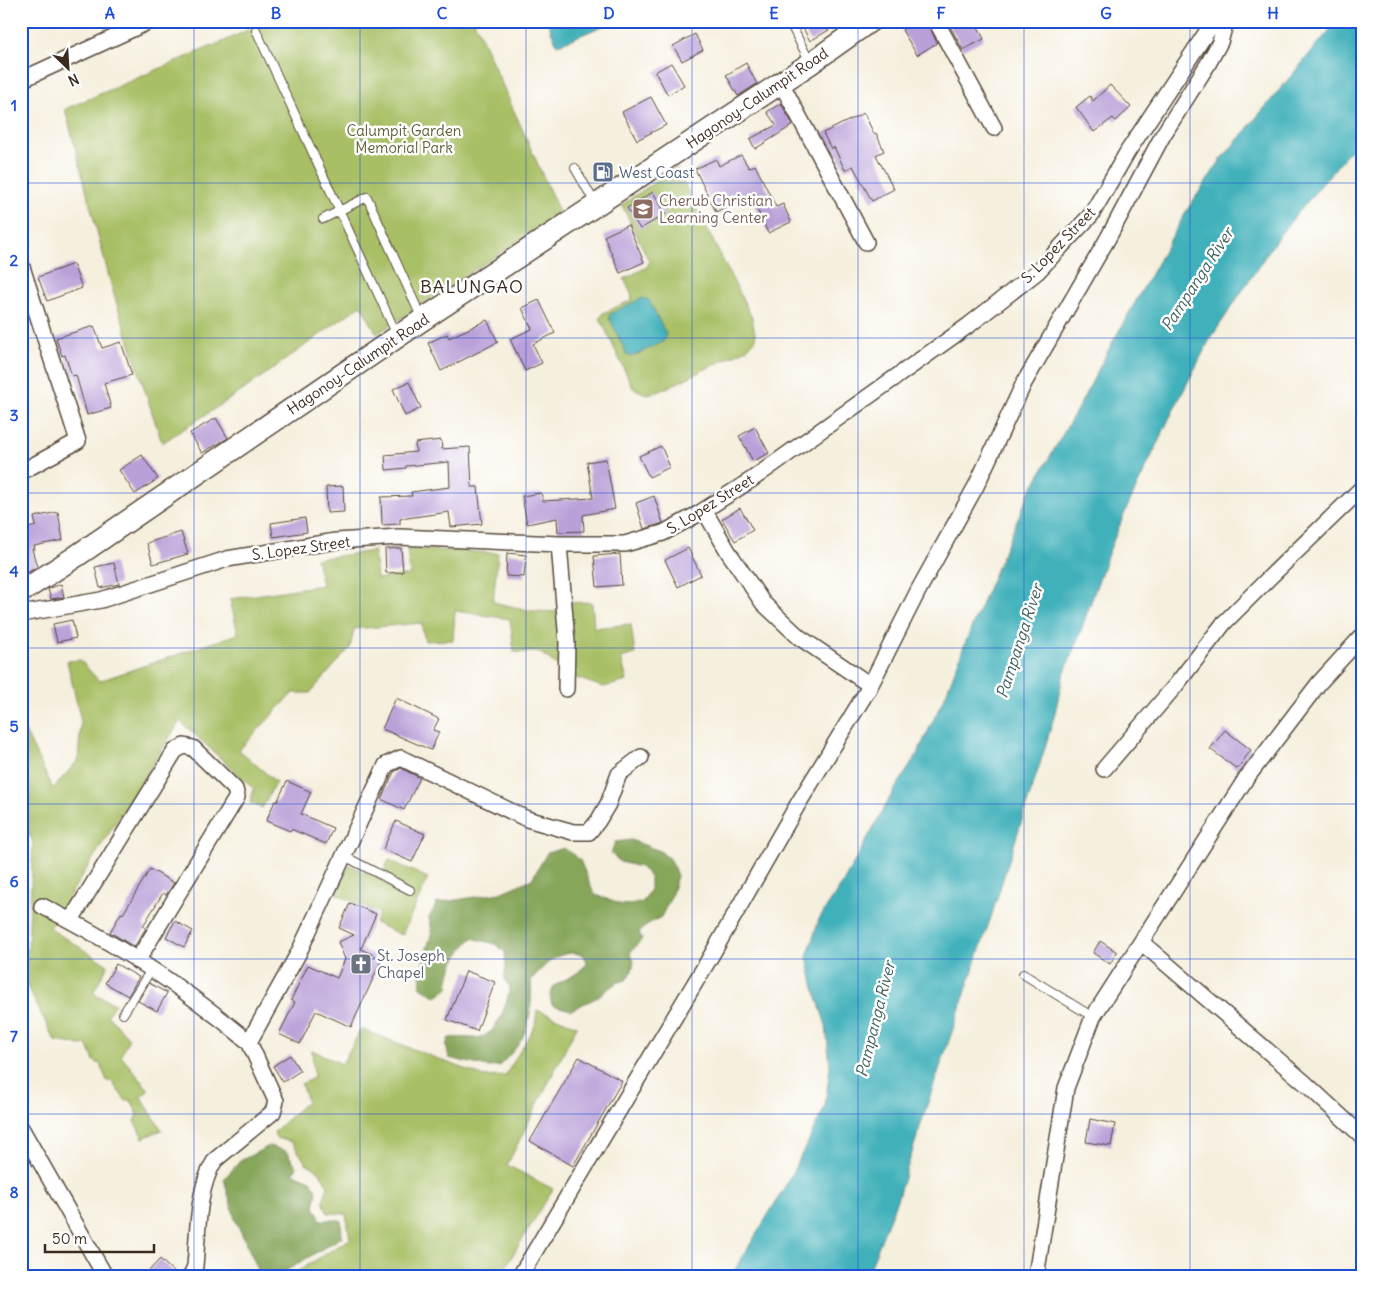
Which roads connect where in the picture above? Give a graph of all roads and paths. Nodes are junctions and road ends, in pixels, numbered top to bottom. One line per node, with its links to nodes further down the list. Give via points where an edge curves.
1 (150, 21): 9 (street)
2 (789, 21): 8 (lane)
3 (870, 21): 8 (main road, Hagonoy-Calumpit Road)
4 (936, 21): 11 (street)
5 (1214, 21): 22 (street, S. Lopez Street, via 1128,151 1091,215 1037,272 968,325)
6 (1226, 21): 27 (street, via 1212,57 1163,135 1024,383 976,486)
7 (256, 30): 14 (lane)
8 (811, 63): 10 (main road, Hagonoy-Calumpit Road)
9 (21, 80)
10 (781, 83): 13 (main road, Hagonoy-Calumpit Road); 16 (street)
11 (994, 128)
12 (575, 168): 13 (lane)
13 (596, 205): 18 (main road, Hagonoy-Calumpit Road)
14 (340, 210): 15 (lane); 18 (lane, via 366,197); 19 (lane)
15 (323, 218)
16 (866, 242)
17 (21, 264): 20 (street, via 78,441)
18 (422, 320): 19 (main road, Hagonoy-Calumpit Road)
19 (398, 337): 24 (main road, Hagonoy-Calumpit Road)
20 (21, 472)
21 (1362, 488): 30 (street, via 1224,623)
22 (704, 510): 23 (street, S. Lopez Street, via 663,533 625,544); 27 (street, via 763,603 799,637)
23 (558, 544): 25 (street, S. Lopez Street, via 399,538 336,541 226,559 101,600); 28 (street, via 567,642)
24 (21, 592)
25 (21, 614)
26 (1362, 636): 35 (street, via 1320,683 1245,780)
27 (870, 685): 46 (street)
28 (566, 689)
29 (641, 757): 31 (street, via 619,774 608,804 589,832 573,832 527,819 401,758 386,765)
30 (1104, 770)
31 (344, 856): 32 (lane); 41 (street, via 298,954)
32 (410, 890)
33 (42, 906): 34 (street)
34 (71, 920): 36 (street); 36 (street, via 175,751 184,746 193,748 235,790 237,797)
35 (1141, 942): 40 (street); 43 (street)
36 (137, 961): 37 (street)
37 (151, 970): 39 (lane); 41 (street, via 191,995)
38 (1023, 974): 40 (lane)
39 (123, 1014)
40 (1093, 1017): 47 (street, via 1066,1088)
41 (249, 1042): 45 (street, via 276,1107 215,1160 209,1169 203,1185 195,1266)
42 (21, 1128): 44 (street)
43 (1362, 1136)
44 (105, 1276)
45 (191, 1276)
46 (520, 1276)
47 (1036, 1276)

